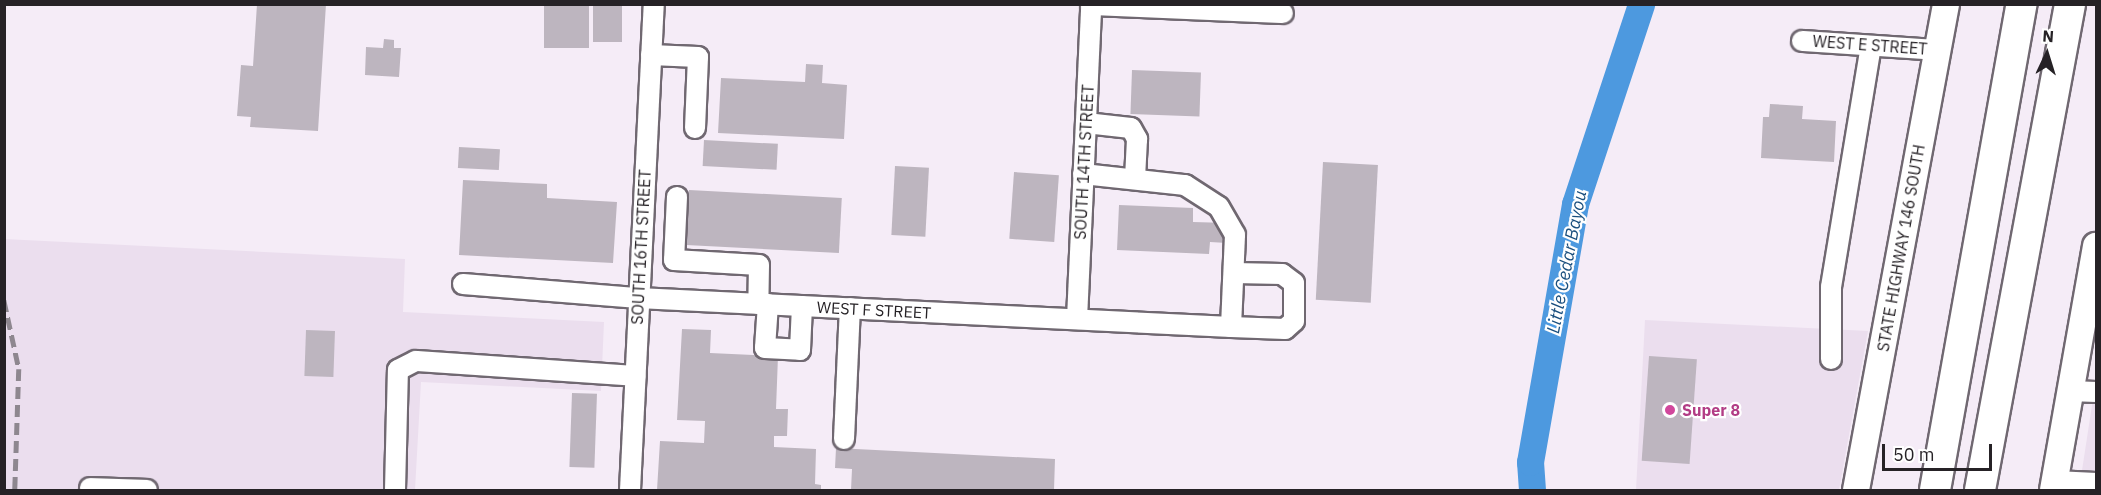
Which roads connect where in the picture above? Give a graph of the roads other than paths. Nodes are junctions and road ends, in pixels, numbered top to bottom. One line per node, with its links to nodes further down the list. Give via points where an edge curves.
1 (654, 4): 10 (street, SOUTH 16TH STREET)
2 (1946, 4): 9 (main road, STATE HIGHWAY 146 SOUTH)
3 (2022, 4): 41 (highway)
4 (2070, 4): 13 (highway)
5 (1091, 5): 6 (street); 11 (street, SOUTH 14TH STREET)
6 (1283, 13)
7 (1802, 41): 8 (street, WEST E STREET)
8 (1871, 46): 9 (street, WEST E STREET); 29 (street, via 1831,286)
9 (1937, 50): 40 (main road, STATE HIGHWAY 146 SOUTH)
10 (651, 55): 12 (street, via 698,57); 17 (street, SOUTH 16TH STREET)
11 (1086, 123): 14 (street, SOUTH 14TH STREET); 15 (street, via 1131,128 1137,139)
12 (695, 128)
13 (2046, 150): 42 (highway); 43 (highway)
14 (1083, 174): 15 (street); 27 (street, SOUTH 14TH STREET)
15 (1135, 179): 20 (street, via 1205,193 1231,220)
16 (677, 197): 18 (street)
17 (642, 231): 18 (street); 23 (street, SOUTH 16TH STREET)
18 (675, 233): 24 (street, via 674,260 759,265)
19 (2097, 246): 22 (main road)
20 (1234, 273): 28 (street); 28 (street, WEST F STREET, via 1282,274 1294,282 1294,321 1285,329)
21 (463, 284): 23 (street, WEST F STREET)
22 (2093, 288): 31 (main road)
23 (638, 298): 24 (street, WEST F STREET); 30 (street, SOUTH 16TH STREET)
24 (763, 304): 25 (street, WEST F STREET); 25 (street, via 765,348 800,350)
25 (802, 306): 26 (street, WEST F STREET)
26 (850, 309): 27 (street, WEST F STREET); 33 (street)
27 (1077, 320): 28 (street, WEST F STREET)
28 (1231, 327)
29 (1831, 359)
30 (635, 376): 38 (street, via 416,361 399,370); 39 (street, SOUTH 16TH STREET)
31 (2070, 391): 32 (street); 35 (main road)
32 (2097, 392)
33 (844, 440)
34 (2097, 483): 35 (street)
35 (2054, 486)
36 (90, 488): 37 (street)
37 (147, 490)
38 (395, 490)
39 (630, 490)
40 (1856, 490)
41 (1935, 490)
42 (1980, 490)
43 (1997, 490)

